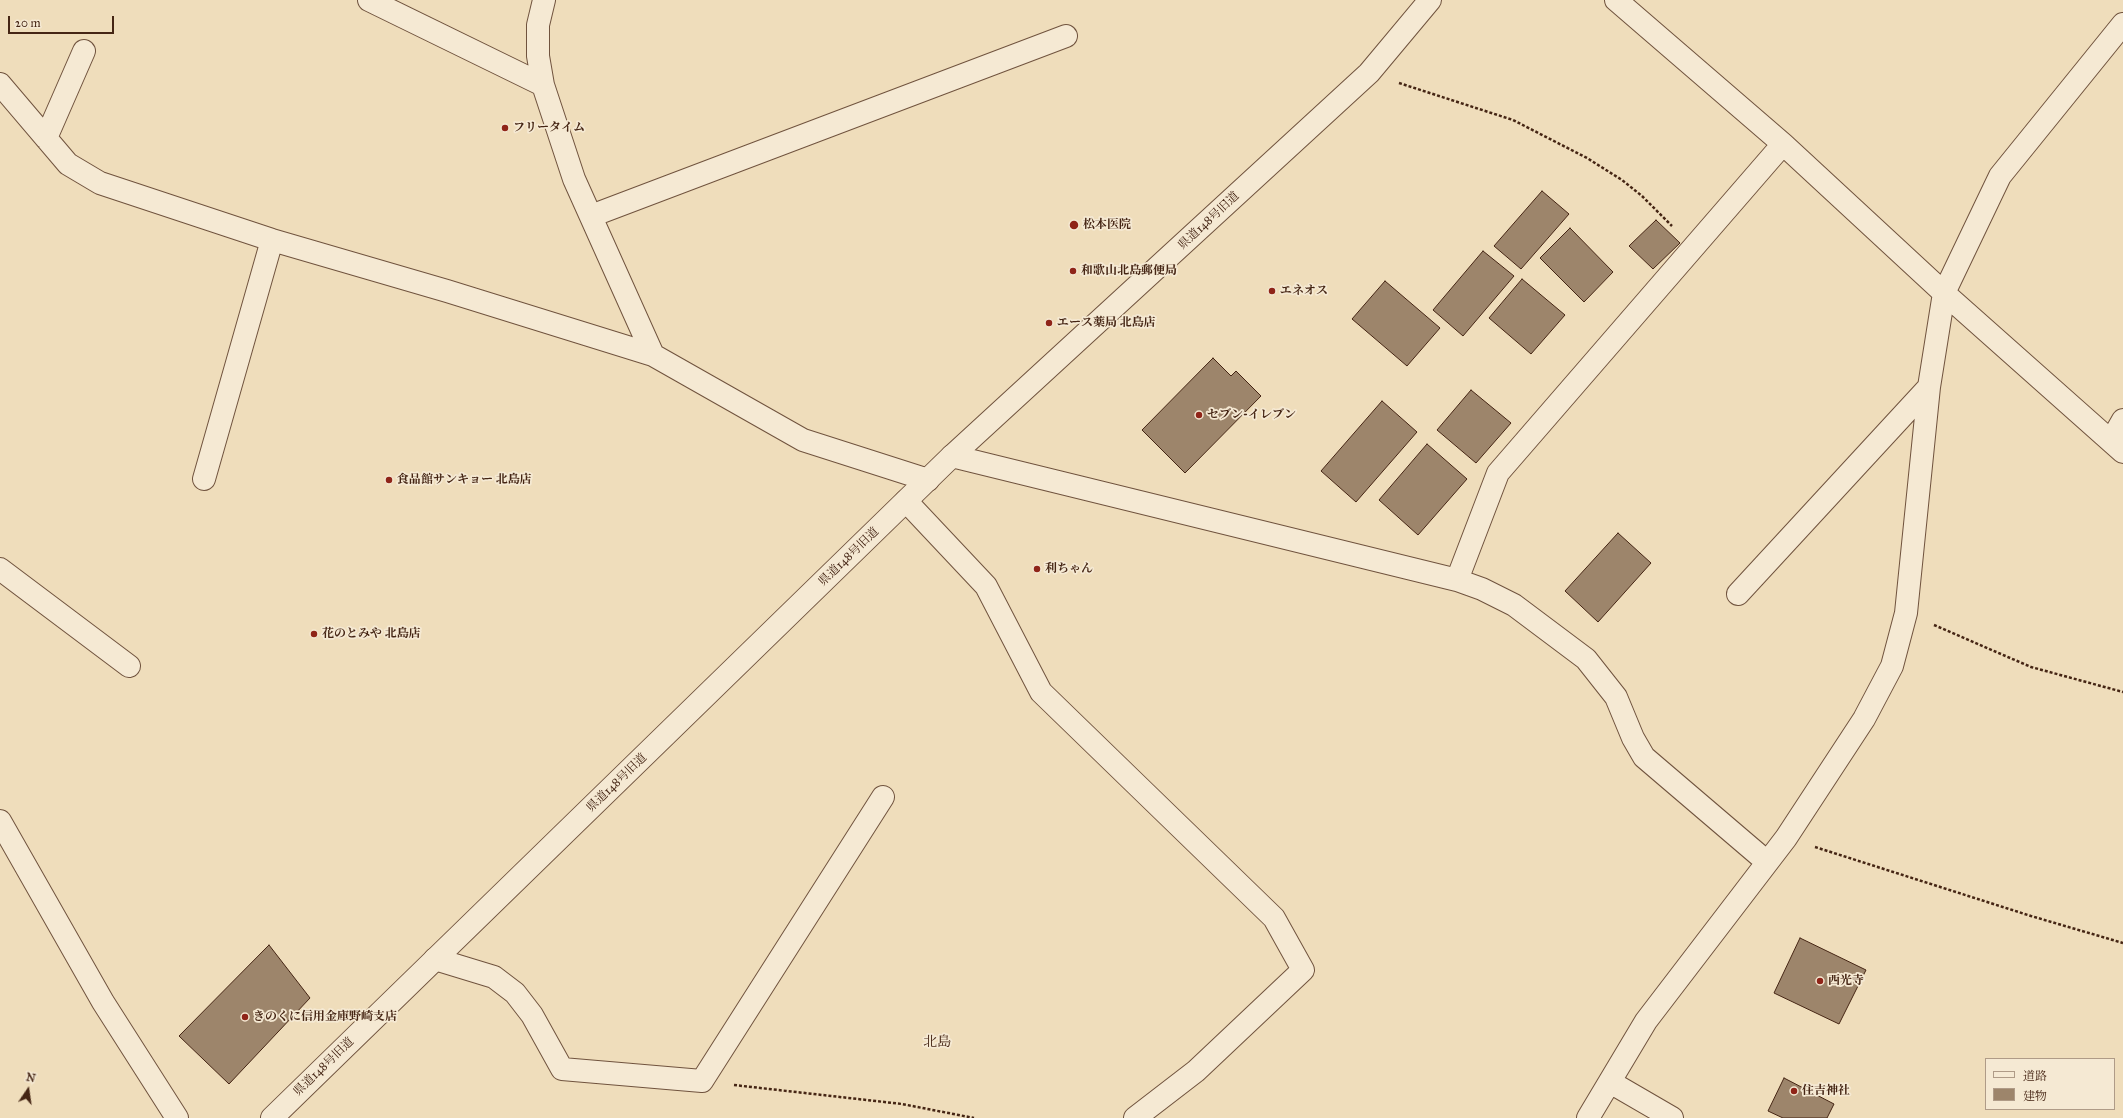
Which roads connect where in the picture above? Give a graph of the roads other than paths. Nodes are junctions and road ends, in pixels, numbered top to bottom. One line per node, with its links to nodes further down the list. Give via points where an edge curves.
1 (369, 0): 9 (street)
2 (544, 0): 9 (street, via 538,25)
3 (1430, 0): 19 (street, 県道148号旧道, via 1369,73)
4 (1616, 0): 11 (street)
5 (2123, 24): 14 (street, via 2000,176)
6 (1066, 36): 12 (street)
7 (84, 51): 10 (street)
8 (0, 84): 10 (street)
9 (543, 85): 12 (street, via 574,180)
10 (46, 138): 13 (street, via 68,164 100,184)
11 (1784, 144): 14 (street); 24 (street, via 1498,473)
12 (591, 216): 15 (street)
13 (272, 240): 15 (street); 20 (street)
14 (1944, 293): 16 (street); 18 (street)
15 (653, 355): 21 (street, via 803,440)
16 (1929, 387): 25 (street); 29 (street, via 1906,613 1892,666 1864,719 1786,838)
17 (2123, 420): 18 (street)
18 (2117, 447)
19 (952, 456): 21 (street, 県道148号旧道); 24 (street)
20 (204, 479)
21 (928, 480): 22 (street, 県道148号旧道)
22 (906, 501): 30 (street, 県道148号旧道); 34 (street, via 986,586 1041,692 1274,918 1303,970 1196,1071)
23 (0, 569): 26 (street)
24 (1457, 580): 29 (street, via 1514,605 1586,659 1616,697 1644,757)
25 (1738, 594)
26 (129, 666)
27 (883, 797): 30 (street, via 702,1081 562,1069 532,1015 516,993 494,977)
28 (0, 821): 32 (street, via 103,1002)
29 (1767, 862): 31 (street, via 1646,1021)
30 (435, 959): 33 (street, 県道148号旧道)
31 (1610, 1082): 35 (street); 36 (street)
32 (177, 1118)
33 (272, 1118)
34 (1135, 1118)
35 (1588, 1118)
36 (1672, 1118)

